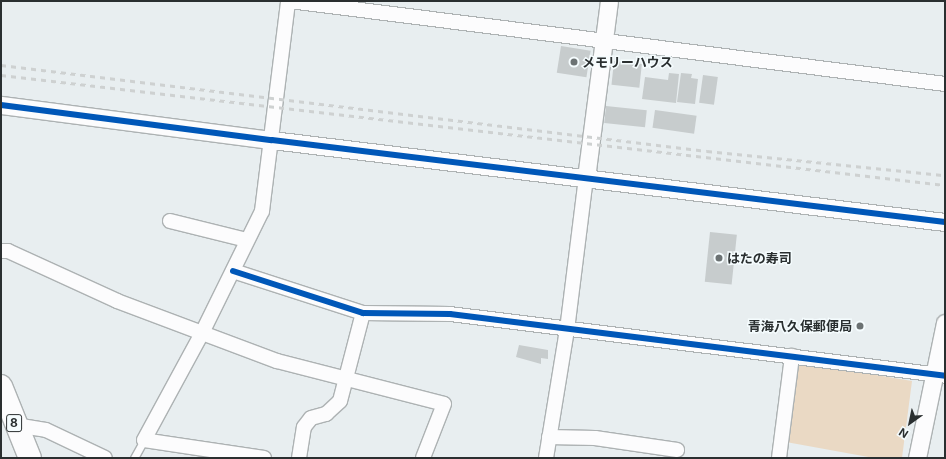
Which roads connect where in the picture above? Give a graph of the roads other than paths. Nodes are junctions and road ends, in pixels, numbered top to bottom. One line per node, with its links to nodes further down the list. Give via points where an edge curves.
1 (289, 1): 3 (street); 6 (street)
2 (608, 1): 3 (street)
3 (604, 41): 4 (street); 7 (street)
4 (945, 84)
5 (1, 105): 6 (street)
6 (272, 140): 7 (street); 10 (street, via 262,212)
7 (586, 178): 9 (street); 15 (street)
8 (170, 220): 10 (street)
9 (945, 222)
10 (247, 240): 12 (street)
11 (1, 251): 16 (street, via 8,251 117,301)
12 (233, 271): 13 (street); 16 (street)
13 (363, 312): 15 (street, via 450,314); 19 (street)
14 (945, 323): 18 (street)
15 (567, 330): 17 (street); 22 (street)
16 (202, 333): 19 (street, via 277,361); 23 (street)
17 (792, 356): 18 (street); 32 (street)
18 (940, 375): 33 (street)
19 (347, 380): 29 (street, via 340,401 326,414 311,418 304,428); 30 (street, via 444,404)
20 (1, 386): 21 (highway, 8)
21 (16, 425): 25 (highway, 8); 26 (street, via 46,430)
22 (549, 437): 24 (street, via 595,438); 31 (street)
23 (144, 440): 27 (lane); 28 (street)
24 (677, 450)
25 (30, 458)
26 (106, 458)
27 (134, 458)
28 (264, 458)
29 (299, 458)
30 (423, 458)
31 (546, 458)
32 (782, 458)
33 (917, 458)

